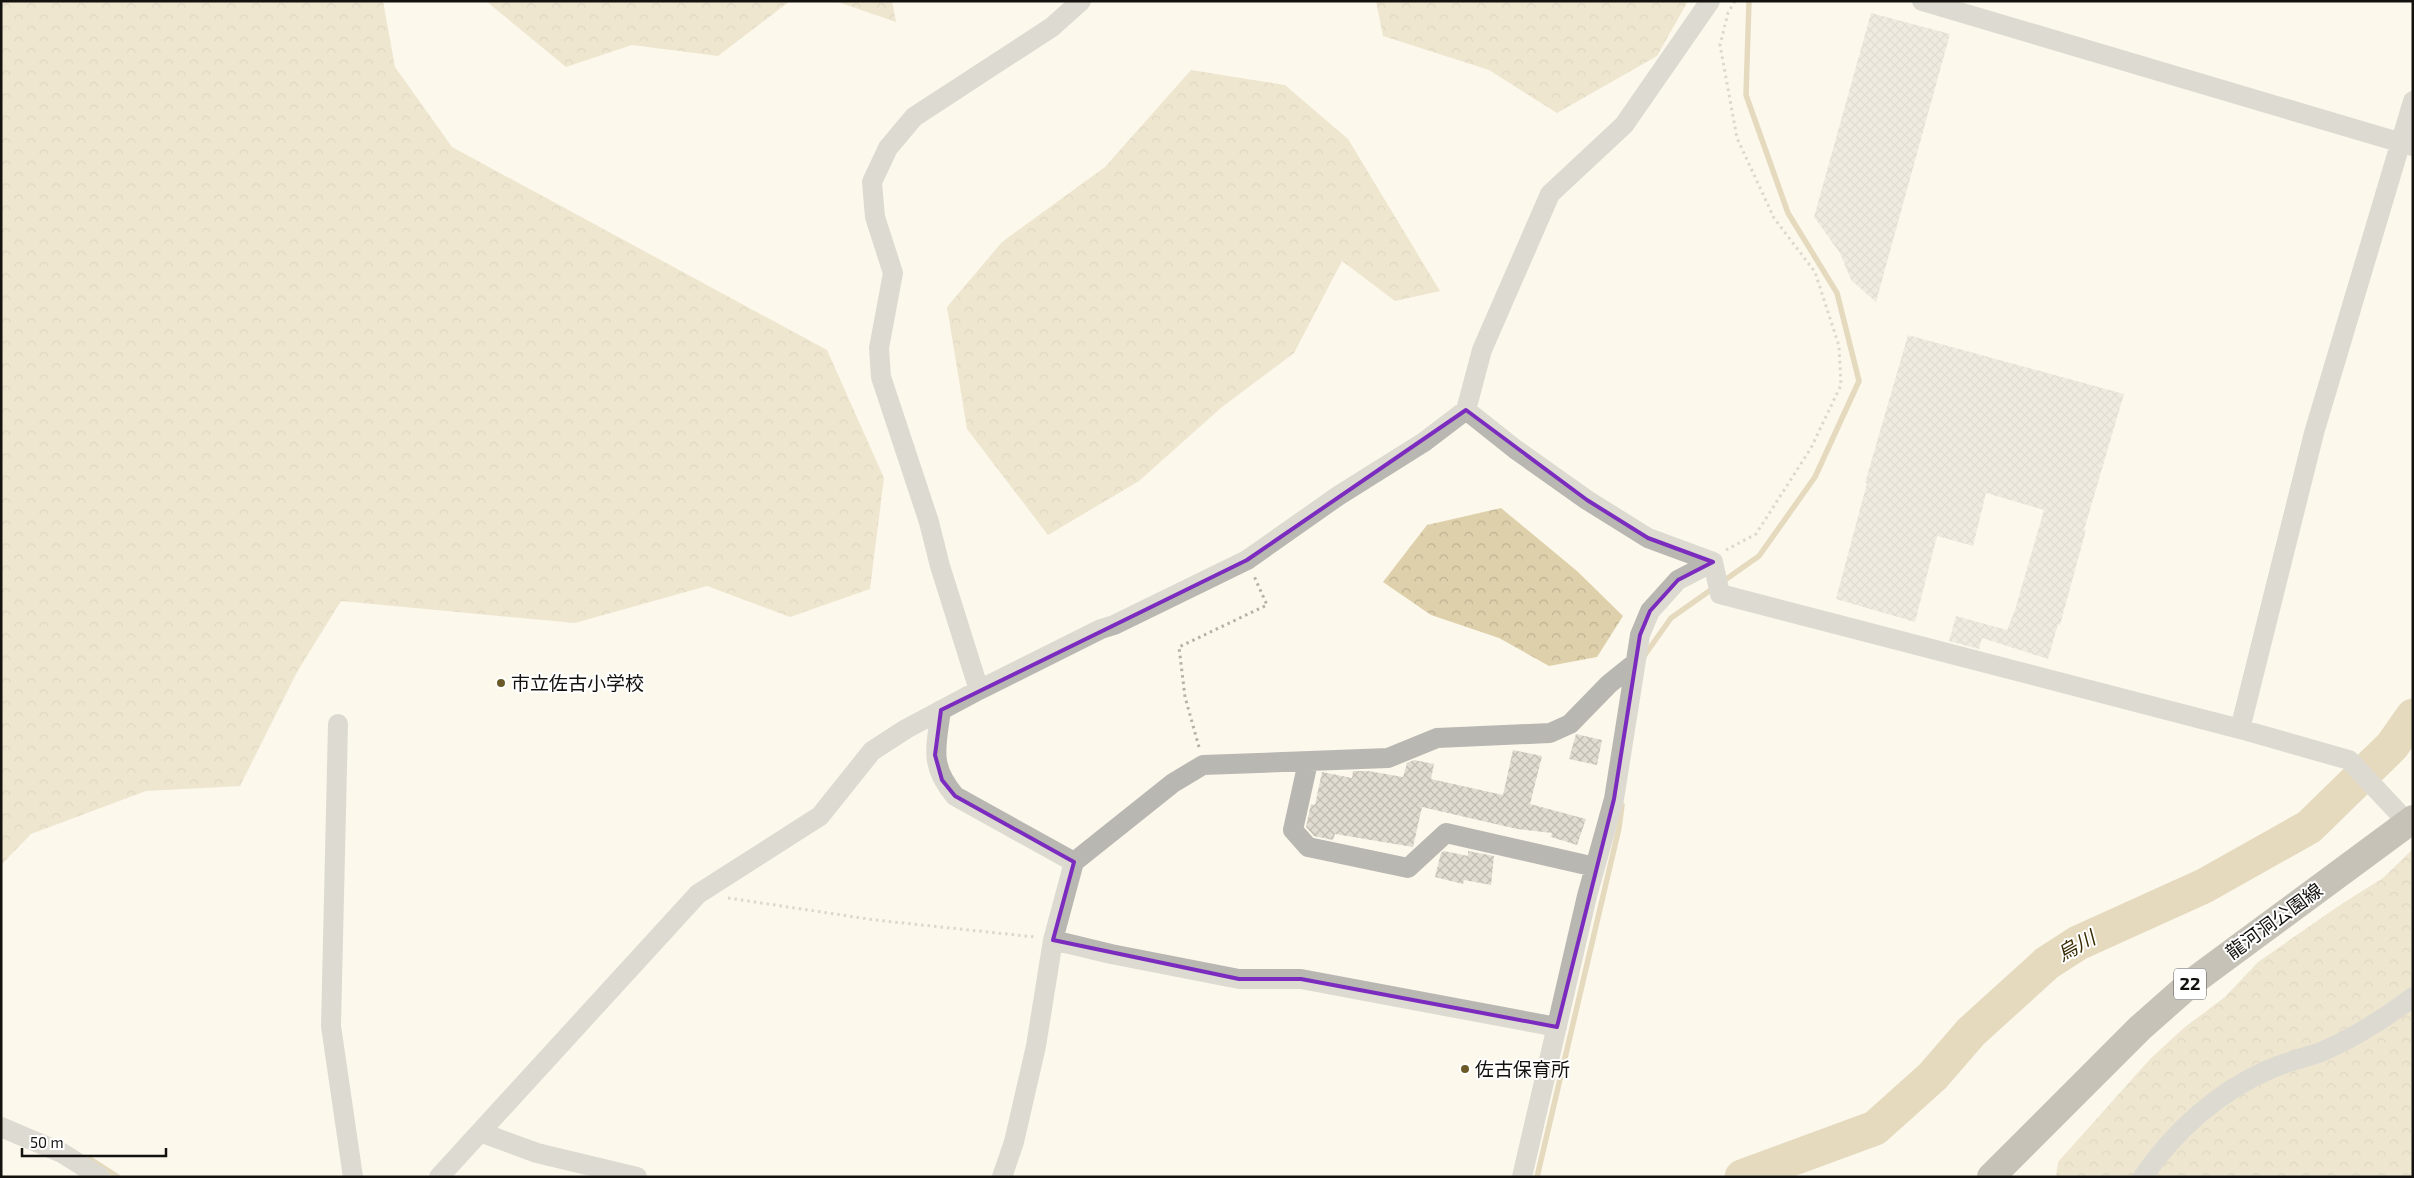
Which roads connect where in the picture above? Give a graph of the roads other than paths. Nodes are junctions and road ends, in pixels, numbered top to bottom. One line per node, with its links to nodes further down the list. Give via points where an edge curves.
1 (1081, 1): 9 (street, via 1052,27 914,117 888,148 872,182 875,217 893,273 879,348 881,377)
2 (1710, 1): 6 (street, via 1624,125 1550,194 1482,350)
3 (1922, 1): 5 (street)
4 (2413, 101): 5 (street)
5 (2407, 144): 12 (street, via 2314,433)
6 (1466, 410): 7 (street, via 1587,500 1648,538); 9 (street, via 1424,442 1338,496 1247,560)
7 (1710, 561): 8 (street, via 1678,580 1650,611 1640,635); 12 (street, via 1720,594)
8 (1635, 663): 13 (street, via 1570,724 1550,733 1437,738 1388,758); 16 (street, via 1614,799)
9 (979, 690): 10 (street)
10 (942, 710): 15 (street, via 935,755 942,780 955,796); 21 (street, via 872,751 820,816 698,894)
11 (338, 724): 23 (street, via 331,1026)
12 (2240, 729): 14 (street, via 2349,760)
13 (1308, 762): 15 (street, via 1203,765 1173,783); 16 (street, via 1293,830 1308,847 1408,868 1446,833)
14 (2411, 821): 28 (main road, 龍河洞公園線 / 22, via 2191,983 2140,1028)
15 (1074, 862): 17 (street)
16 (1595, 866): 19 (street)
17 (1053, 940): 19 (street, via 1239,979 1301,979); 26 (street, via 1036,1046 1014,1142)
18 (2413, 997): 29 (street, via 2383,1019 2322,1051 2270,1069 2240,1085 2200,1112 2159,1154)
19 (1557, 1027): 27 (street)
20 (1, 1127): 22 (street, via 62,1153)
21 (480, 1132): 24 (street); 25 (street, via 537,1154)
22 (100, 1177)
23 (353, 1177)
24 (439, 1177)
25 (637, 1177)
26 (1002, 1177)
27 (1522, 1177)
28 (1991, 1177)
29 (2143, 1177)

